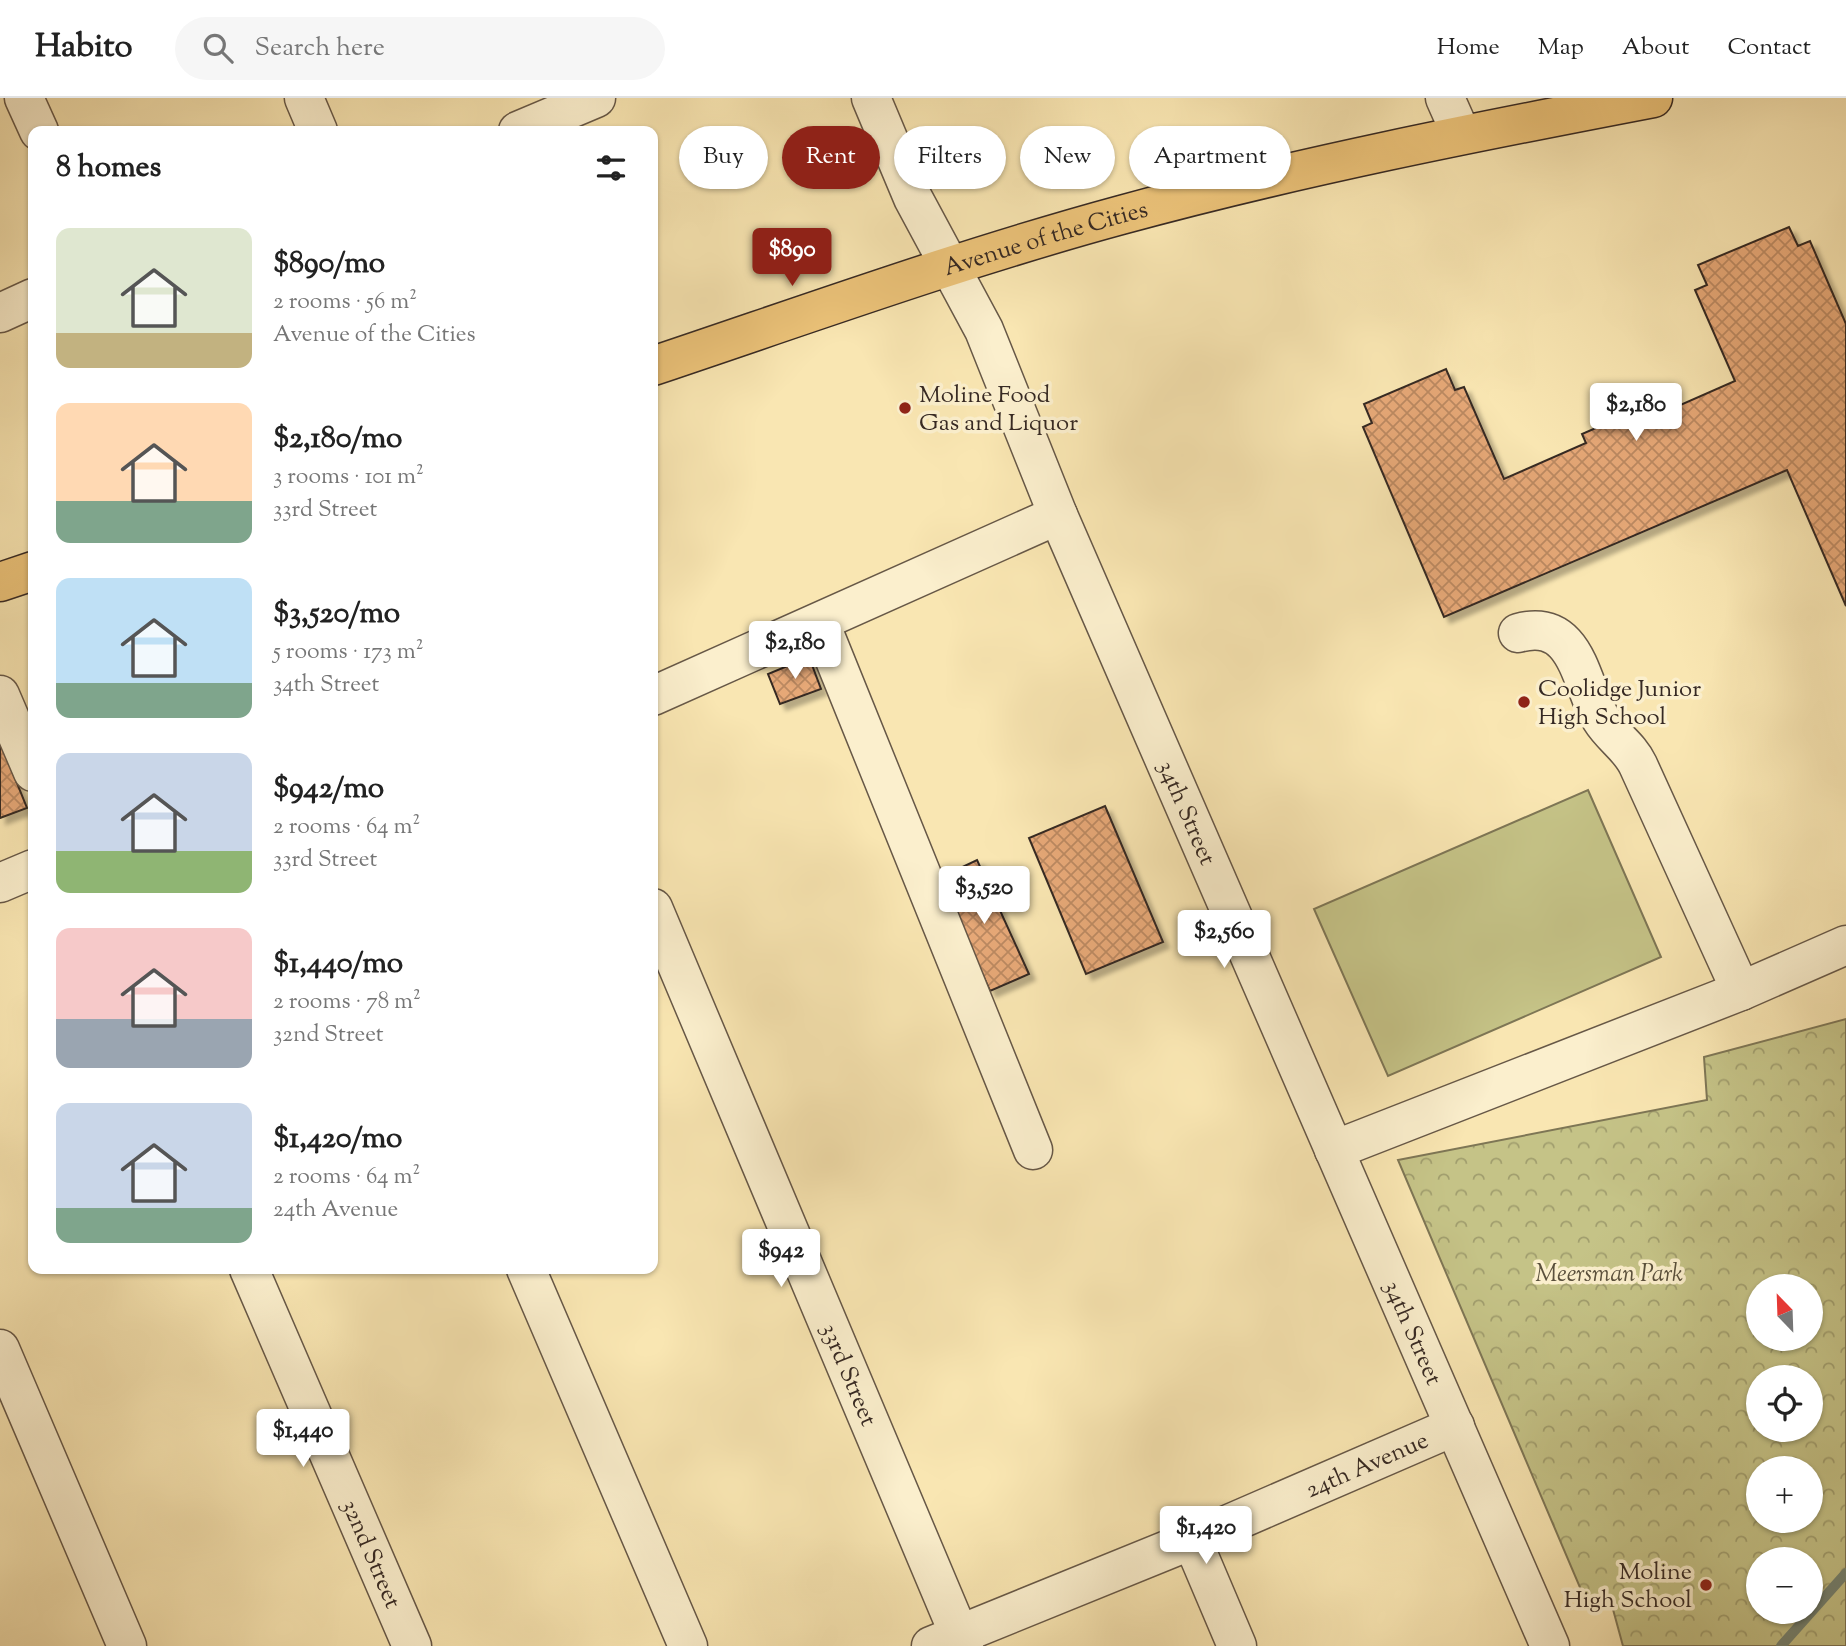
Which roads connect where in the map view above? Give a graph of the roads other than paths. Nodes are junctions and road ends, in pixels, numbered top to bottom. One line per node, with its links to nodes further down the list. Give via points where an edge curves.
1 (24, 98): 8 (street)
2 (304, 98): 9 (street)
3 (871, 98): 12 (street, 34th Street, via 913,198)
4 (1445, 98): 11 (street)
5 (1653, 98): 7 (main road, Avenue of the Cities)
6 (589, 99): 10 (street)
7 (1581, 105): 11 (main road, Avenue of the Cities)
8 (37, 126)
9 (316, 126)
10 (529, 126)
11 (1461, 134): 12 (main road, Avenue of the Cities, via 1145,209)
12 (951, 268): 13 (main road, Avenue of the Cities); 14 (street, 34th Street, via 984,330)
13 (658, 364)
14 (1058, 515): 17 (street); 28 (street, 34th Street)
15 (28, 573): 16 (main road)
16 (0, 582)
17 (820, 623): 19 (street); 27 (street)
18 (1518, 633): 26 (street, via 1547,633 1574,653 1596,711 1605,726 1630,748)
19 (658, 694)
20 (0, 695): 21 (street)
21 (28, 760)
22 (28, 871): 23 (street)
23 (0, 883)
24 (658, 920): 34 (street, 33rd Street)
25 (1846, 945): 26 (street)
26 (1741, 991): 28 (street)
27 (1033, 1150)
28 (1334, 1150): 32 (street, 34th Street)
29 (251, 1274): 36 (street, 32nd Street)
30 (528, 1274): 37 (street)
31 (0, 1349): 35 (street)
32 (1455, 1426): 33 (street, 24th Avenue); 39 (street, 34th Street)
33 (1192, 1540): 34 (street, 24th Avenue); 38 (street)
34 (951, 1642)
35 (127, 1646)
36 (412, 1646)
37 (688, 1646)
38 (1237, 1646)
39 (1550, 1646)

